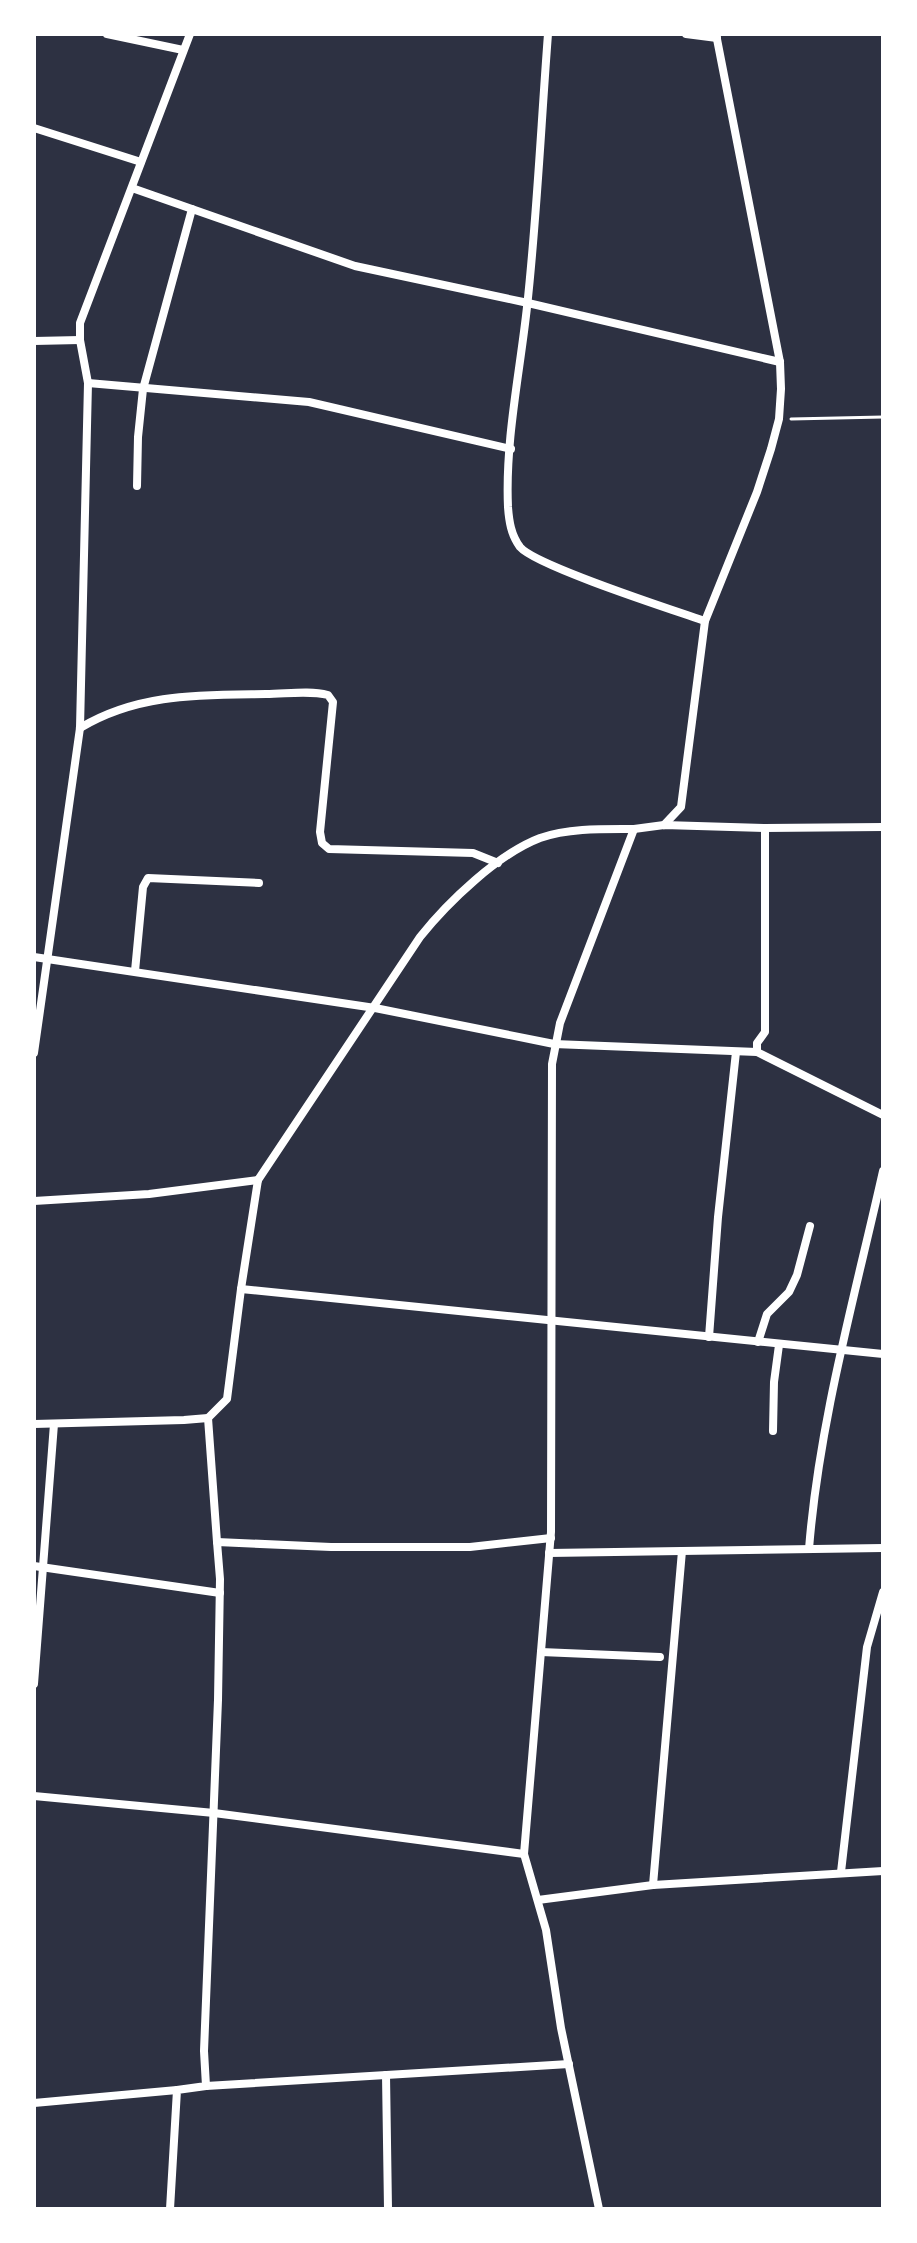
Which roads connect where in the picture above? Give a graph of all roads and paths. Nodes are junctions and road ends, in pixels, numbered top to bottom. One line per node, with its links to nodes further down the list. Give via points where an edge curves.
1 (107, 34): 6 (street)
2 (190, 34): 6 (street)
3 (548, 34): 11 (street)
4 (686, 34): 5 (street)
5 (717, 36): 14 (street)
6 (183, 50): 8 (street)
7 (34, 128): 8 (street)
8 (141, 162): 9 (street)
9 (132, 188): 10 (street); 12 (street, via 80,323)
10 (192, 209): 11 (street, via 355,266); 16 (street)
11 (528, 303): 14 (street); 19 (street)
12 (80, 340): 13 (street); 15 (street)
13 (34, 341)
14 (780, 362): 18 (street)
15 (88, 383): 16 (street); 22 (street)
16 (143, 389): 19 (street, via 309,402); 20 (street)
17 (883, 417): 18 (path)
18 (779, 419): 21 (street, via 757,492)
19 (511, 449): 21 (street, via 510,524 523,551)
20 (137, 486)
21 (705, 621): 23 (street)
22 (80, 728): 29 (street, via 120,708 155,699 328,695 333,702 322,843 329,849 473,853); 32 (street)
23 (681, 807): 24 (street); 25 (street)
24 (664, 825): 25 (street); 28 (street)
25 (695, 826): 27 (street)
26 (883, 827): 27 (street)
27 (765, 828): 37 (street, via 765,1032)
28 (634, 829): 29 (street, via 542,838); 35 (street)
29 (498, 863): 34 (street, via 436,917)
30 (259, 883): 33 (street, via 148,878)
31 (34, 957): 32 (street)
32 (49, 958): 33 (street); 38 (street)
33 (135, 971): 34 (street)
34 (375, 1008): 35 (street); 41 (street)
35 (554, 1044): 36 (street); 45 (street)
36 (736, 1052): 37 (street); 46 (street)
37 (757, 1052): 39 (street)
38 (34, 1053)
39 (883, 1115)
40 (883, 1171): 49 (street)
41 (258, 1180): 42 (street); 44 (street)
42 (34, 1201)
43 (810, 1226): 47 (street, via 797,1275 789,1292 767,1314)
44 (241, 1289): 45 (street); 51 (street, via 227,1399)
45 (553, 1322): 46 (street); 55 (street)
46 (709, 1337): 47 (street)
47 (758, 1342): 48 (street)
48 (779, 1345): 49 (street); 54 (street)
49 (842, 1351): 50 (street); 58 (street, via 813,1500)
50 (883, 1354)
51 (208, 1418): 53 (street); 56 (street)
52 (34, 1424): 53 (street)
53 (54, 1424): 62 (street)
54 (773, 1431)
55 (551, 1538): 56 (street, via 470,1547); 60 (street)
56 (217, 1542): 64 (street)
57 (883, 1548): 58 (street)
58 (809, 1549): 59 (street)
59 (682, 1551): 60 (street); 73 (street)
60 (549, 1553): 65 (street)
61 (34, 1566): 62 (street)
62 (45, 1567): 64 (street); 67 (street)
63 (883, 1592): 72 (street, via 867,1647)
64 (220, 1593): 69 (street)
65 (541, 1652): 66 (street); 70 (street)
66 (660, 1657)
67 (34, 1684)
68 (34, 1796): 69 (street)
69 (214, 1813): 70 (street); 77 (street)
70 (524, 1854): 74 (street)
71 (883, 1871): 72 (street)
72 (841, 1872): 73 (street)
73 (653, 1885): 74 (street)
74 (538, 1900): 75 (street)
75 (569, 2064): 76 (street); 82 (street)
76 (386, 2075): 77 (street); 81 (street)
77 (206, 2086): 78 (street)
78 (177, 2090): 79 (street); 80 (street)
79 (34, 2103)
80 (170, 2209)
81 (388, 2209)
82 (599, 2209)

